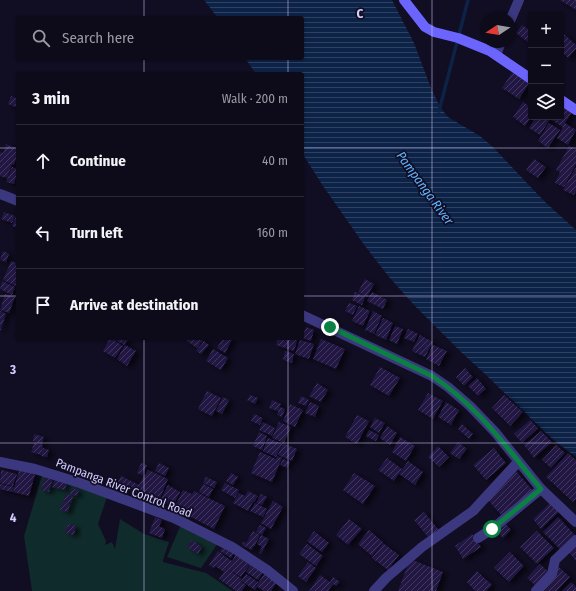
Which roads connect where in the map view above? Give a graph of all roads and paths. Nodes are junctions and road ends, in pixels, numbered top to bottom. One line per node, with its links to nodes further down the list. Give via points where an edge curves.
1 (404, 0): 5 (main road, via 425,26 434,32 458,38)
2 (519, 0): 3 (street)
3 (514, 12)
4 (496, 48): 5 (street)
5 (492, 53): 6 (main road)
6 (528, 77)
7 (564, 102): 8 (main road)
8 (576, 110)
9 (0, 194): 10 (street)
10 (16, 200)
11 (304, 316): 13 (street, via 432,376 470,406 495,432)
12 (0, 462): 18 (street, Pampanga River Control Road, via 35,469 80,483 174,518 232,547)
13 (518, 462): 14 (street); 19 (street, via 473,511 422,547)
14 (541, 489): 15 (street); 16 (street)
15 (576, 522)
16 (478, 538)
17 (576, 540): 20 (street, via 555,560 552,574)
18 (293, 591)
19 (374, 591)
20 (536, 591)

